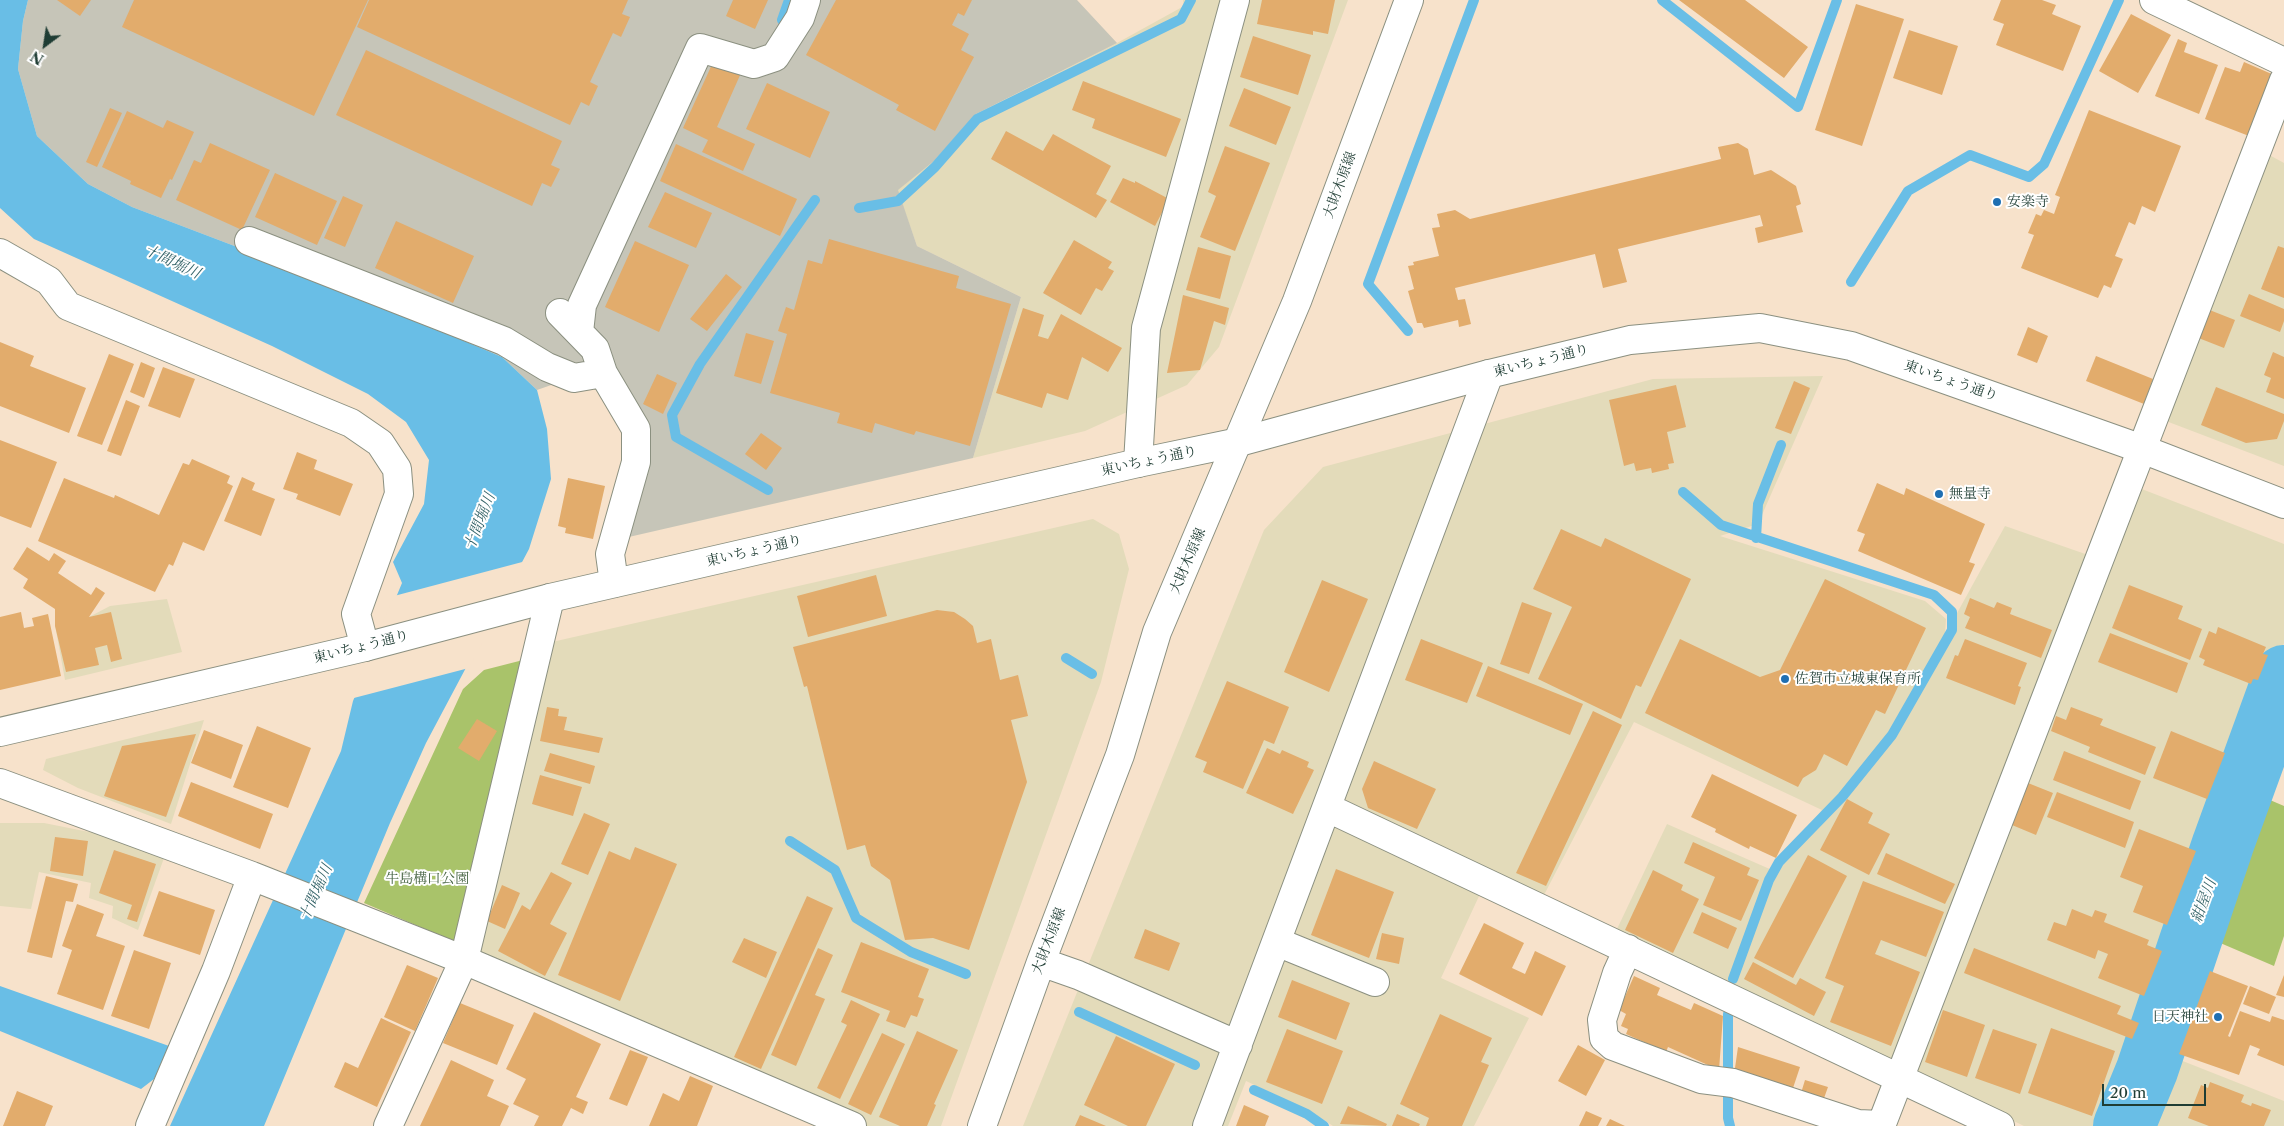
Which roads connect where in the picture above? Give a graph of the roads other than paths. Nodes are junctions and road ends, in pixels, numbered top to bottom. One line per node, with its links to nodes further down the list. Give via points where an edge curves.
1 (806, 0): 10 (main road, via 800,18 775,58 754,64 700,48 582,305)
2 (1235, 0): 15 (main road, via 1146,328)
3 (1408, 0): 13 (main road, 大財木原線, via 1297,301)
4 (2154, 0): 5 (main road)
5 (2284, 62)
6 (2284, 80): 14 (main road)
7 (249, 241): 11 (main road, via 504,341 546,367 574,378)
8 (0, 253): 19 (main road, via 49,281 68,306 351,423 380,443 397,469 399,494 356,614)
9 (560, 313): 10 (main road)
10 (579, 332): 11 (main road, via 596,349)
11 (603, 373): 17 (main road, via 636,429 636,462 610,554)
12 (1489, 374): 13 (main road, 東いちょう通り); 14 (main road, 東いちょう通り, via 1630,340 1760,328 1851,346); 22 (main road)
13 (1239, 442): 15 (main road, 東いちょう通り); 27 (main road, 大財木原線, via 1158,632 1120,755)
14 (2142, 449): 16 (main road, 東いちょう通り); 30 (main road)
15 (1138, 463): 17 (main road, 東いちょう通り)
16 (2284, 504)
17 (614, 583): 18 (main road, 東いちょう通り)
18 (550, 598): 19 (main road, 東いちょう通り); 26 (main road)
19 (365, 647): 20 (main road, 東いちょう通り)
20 (0, 732)
21 (0, 783): 23 (main road)
22 (1328, 808): 24 (main road); 25 (main road)
23 (260, 879): 26 (main road); 31 (main road, via 216,971)
24 (1277, 942): 28 (main road); 29 (main road)
25 (1628, 949): 30 (main road); 36 (main road, via 1602,1020 1604,1038 1613,1046 1701,1079 1724,1082 1858,1124)
26 (464, 960): 32 (main road); 33 (main road)
27 (1041, 962): 29 (main road); 34 (main road, 大財木原線)
28 (1375, 982)
29 (1238, 1045): 35 (main road)
30 (1898, 1078): 36 (main road); 37 (main road)
31 (150, 1126)
32 (388, 1126)
33 (852, 1126)
34 (982, 1126)
35 (1208, 1126)
36 (1881, 1126)
37 (2000, 1126)

